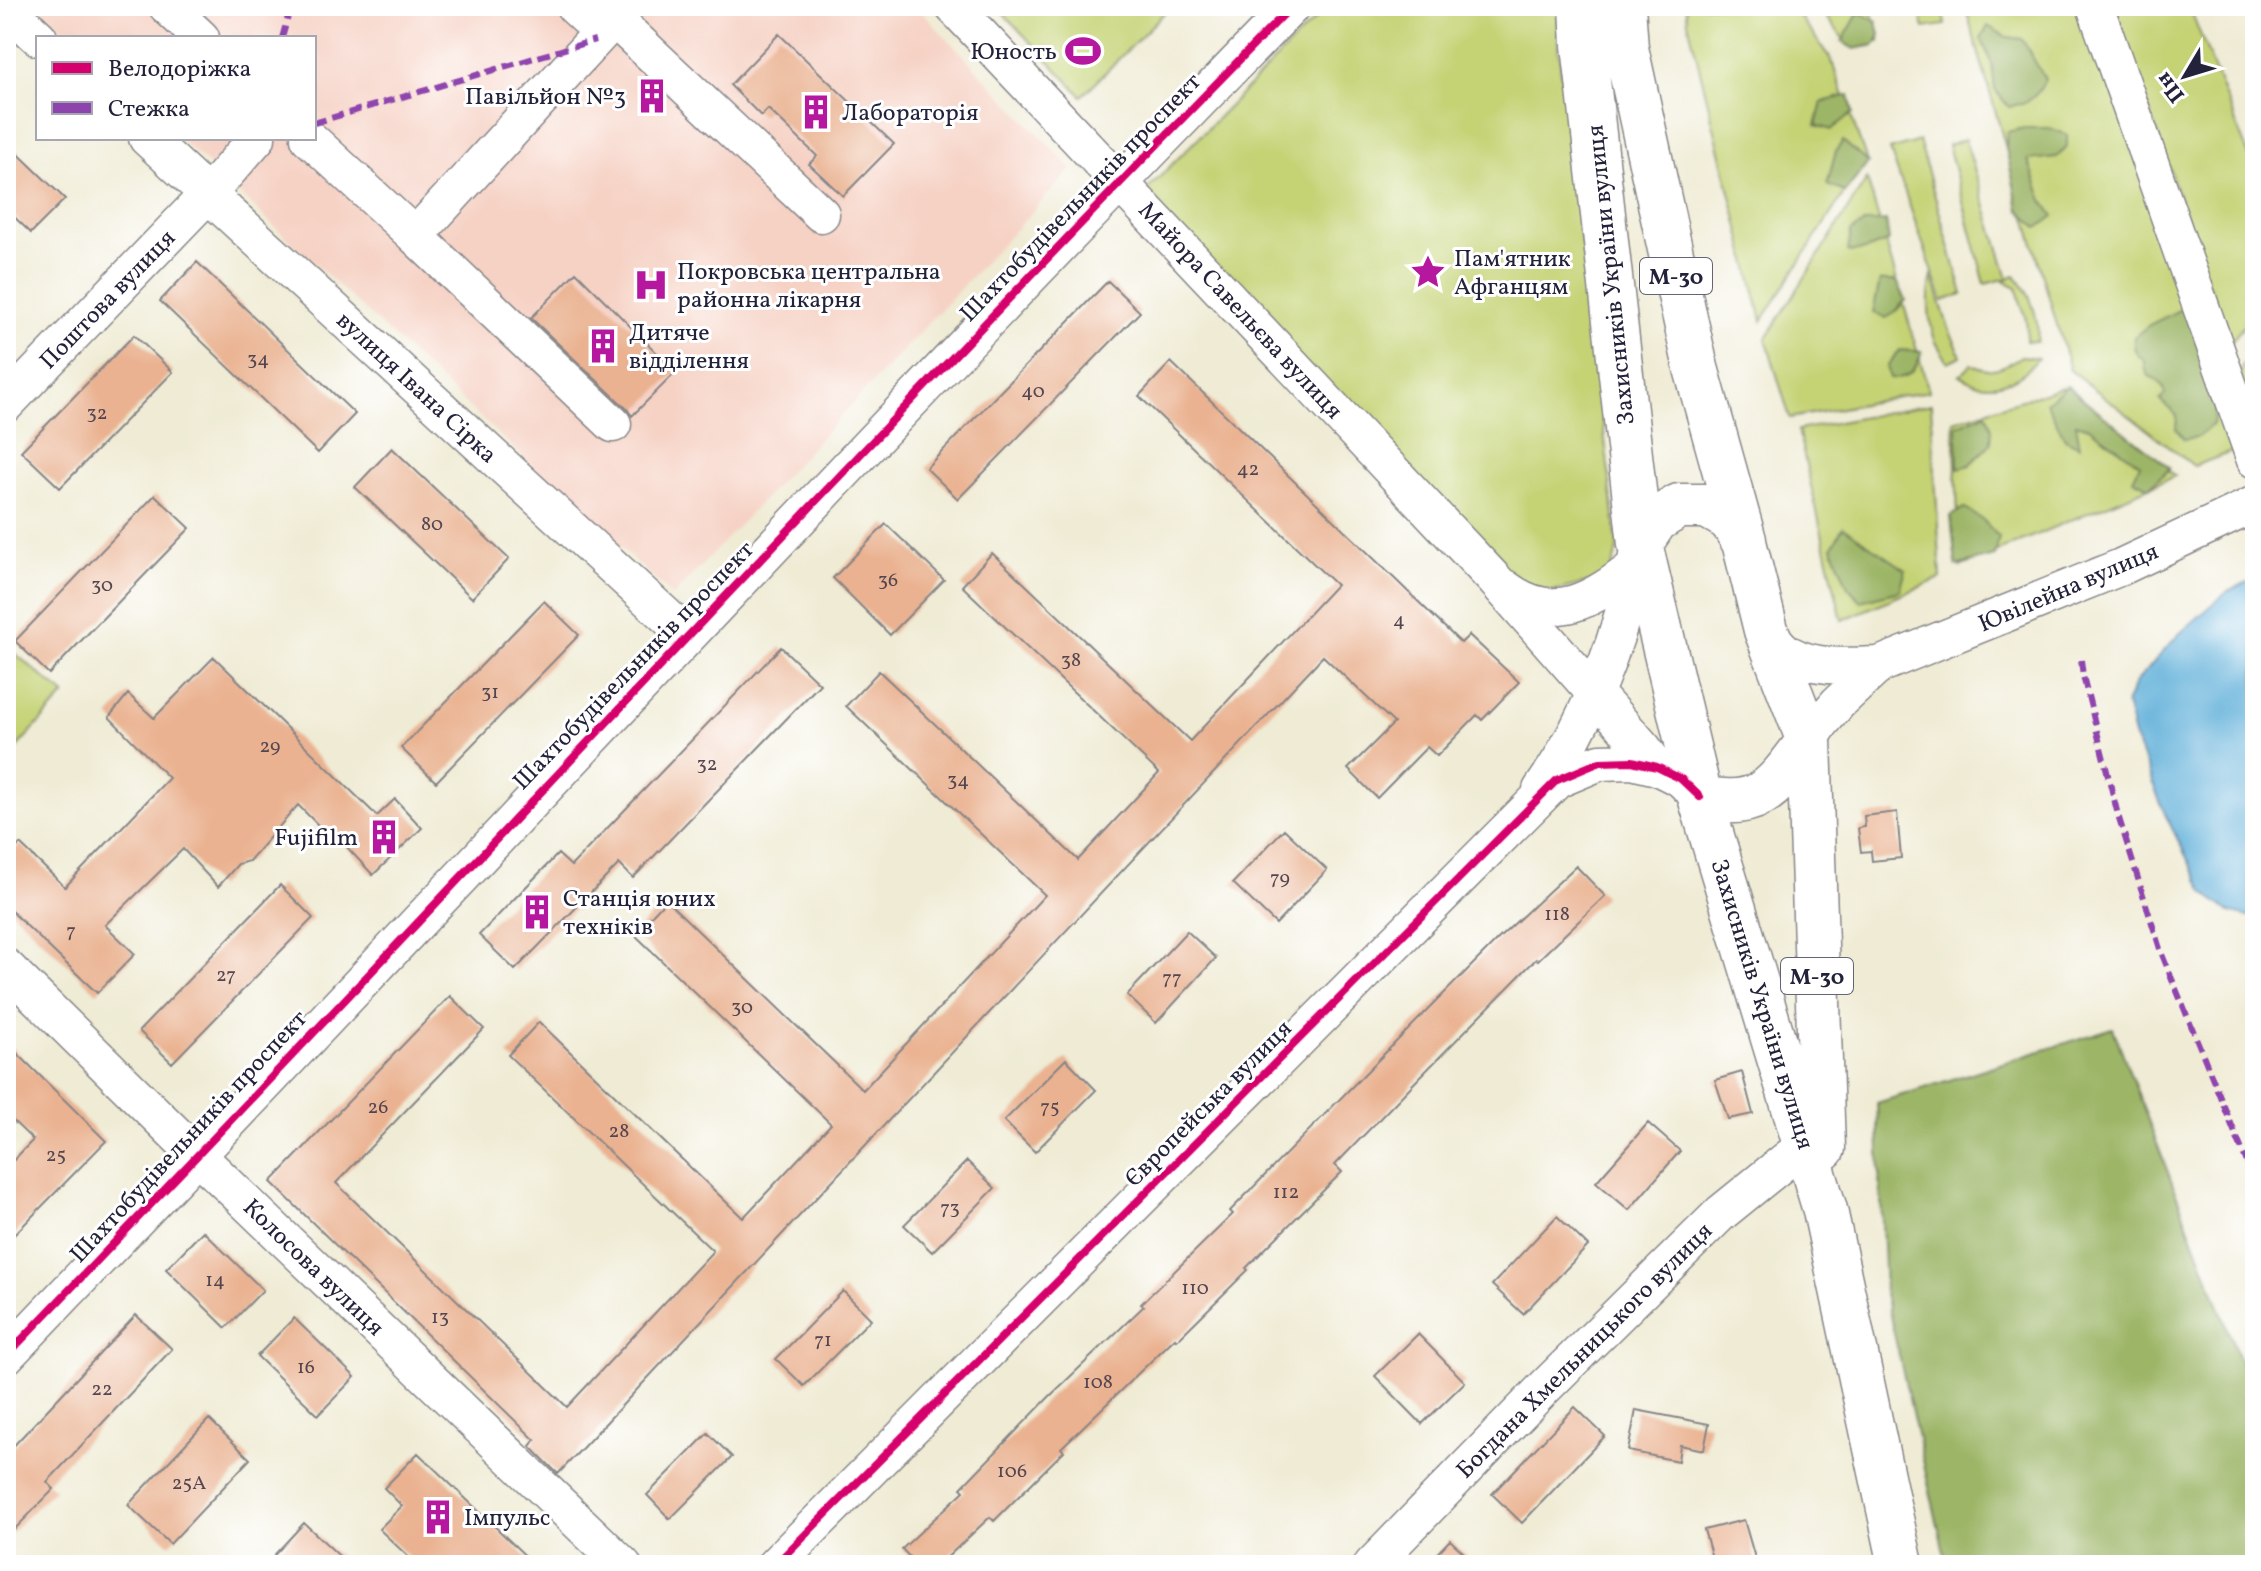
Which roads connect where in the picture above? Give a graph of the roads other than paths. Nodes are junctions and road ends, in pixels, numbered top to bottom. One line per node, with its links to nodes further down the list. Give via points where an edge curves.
1 (167, 6): 11 (street)
2 (574, 6): 9 (street)
3 (953, 6): 15 (street, Майора Савельєва вулиця)
4 (1292, 6): 15 (street, Шахтобудівельників проспект)
5 (1582, 6): 24 (highway, Захисників України вулиця / М-30)
6 (1623, 6): 23 (highway, Захисників України вулиця / М-30, via 1626,48 1696,368)
7 (2095, 6): 21 (street)
8 (6, 7): 10 (street)
9 (614, 19): 17 (street); 18 (street)
10 (37, 36)
11 (199, 36)
12 (149, 140): 16 (street, вулиця Івана Сірка)
13 (255, 140): 16 (street, Поштова вулиця)
14 (311, 140): 18 (street)
15 (1119, 183): 25 (street, Майора Савельєва вулиця); 27 (street, Шахтобудівельників проспект)
16 (208, 194): 19 (street, Поштова вулиця); 27 (street, вулиця Івана Сірка)
17 (821, 214)
18 (415, 236): 20 (street)
19 (6, 404)
20 (613, 424)
21 (2255, 460)
22 (2255, 504): 28 (street, Ювілейна вулиця, via 2121,567)
23 (1744, 542): 24 (highway, via 1730,519 1707,506 1679,506 1656,520); 26 (highway, М-30)
24 (1638, 555): 25 (street, Майора Савельєва вулиця, via 1605,590 1581,602 1535,603); 29 (street, Європейська вулиця, via 1615,645); 32 (highway, М-30)
25 (1495, 580): 29 (street, Майора Савельєва вулиця)
26 (1766, 630): 28 (street, Ювілейна вулиця, via 1786,653 1812,662); 30 (highway, М-30)
27 (688, 636): 36 (street, Шахтобудівельників проспект)
28 (1879, 665): 30 (street, Ювілейна вулиця, via 1838,703)
29 (1595, 693): 31 (street, Майора Савельєва вулиця); 33 (street, Європейська вулиця, via 1552,775)
30 (1809, 741): 32 (highway, via 1775,785 1758,796 1739,802); 37 (highway, Захисників України вулиця / М-30)
31 (1657, 767): 32 (street, Європейська вулиця); 33 (street, Європейська вулиця, via 1600,762 1557,780)
32 (1700, 797): 35 (highway, Захисників України вулиця / М-30)
33 (1524, 815): 40 (street, Європейська вулиця)
34 (6, 967): 36 (street, Колосова вулиця)
35 (1805, 1145): 37 (highway, Захисників України вулиця / М-30); 41 (street, Богдана Хмельницького вулиця, via 1721,1213)
36 (198, 1156): 38 (street, Шахтобудівельників проспект); 39 (street, Колосова вулиця)
37 (1825, 1210): 42 (highway, Захисників України вулиця / М-30)
38 (8, 1352)
39 (623, 1565)
40 (775, 1565)
41 (1372, 1565)
42 (1901, 1565)

